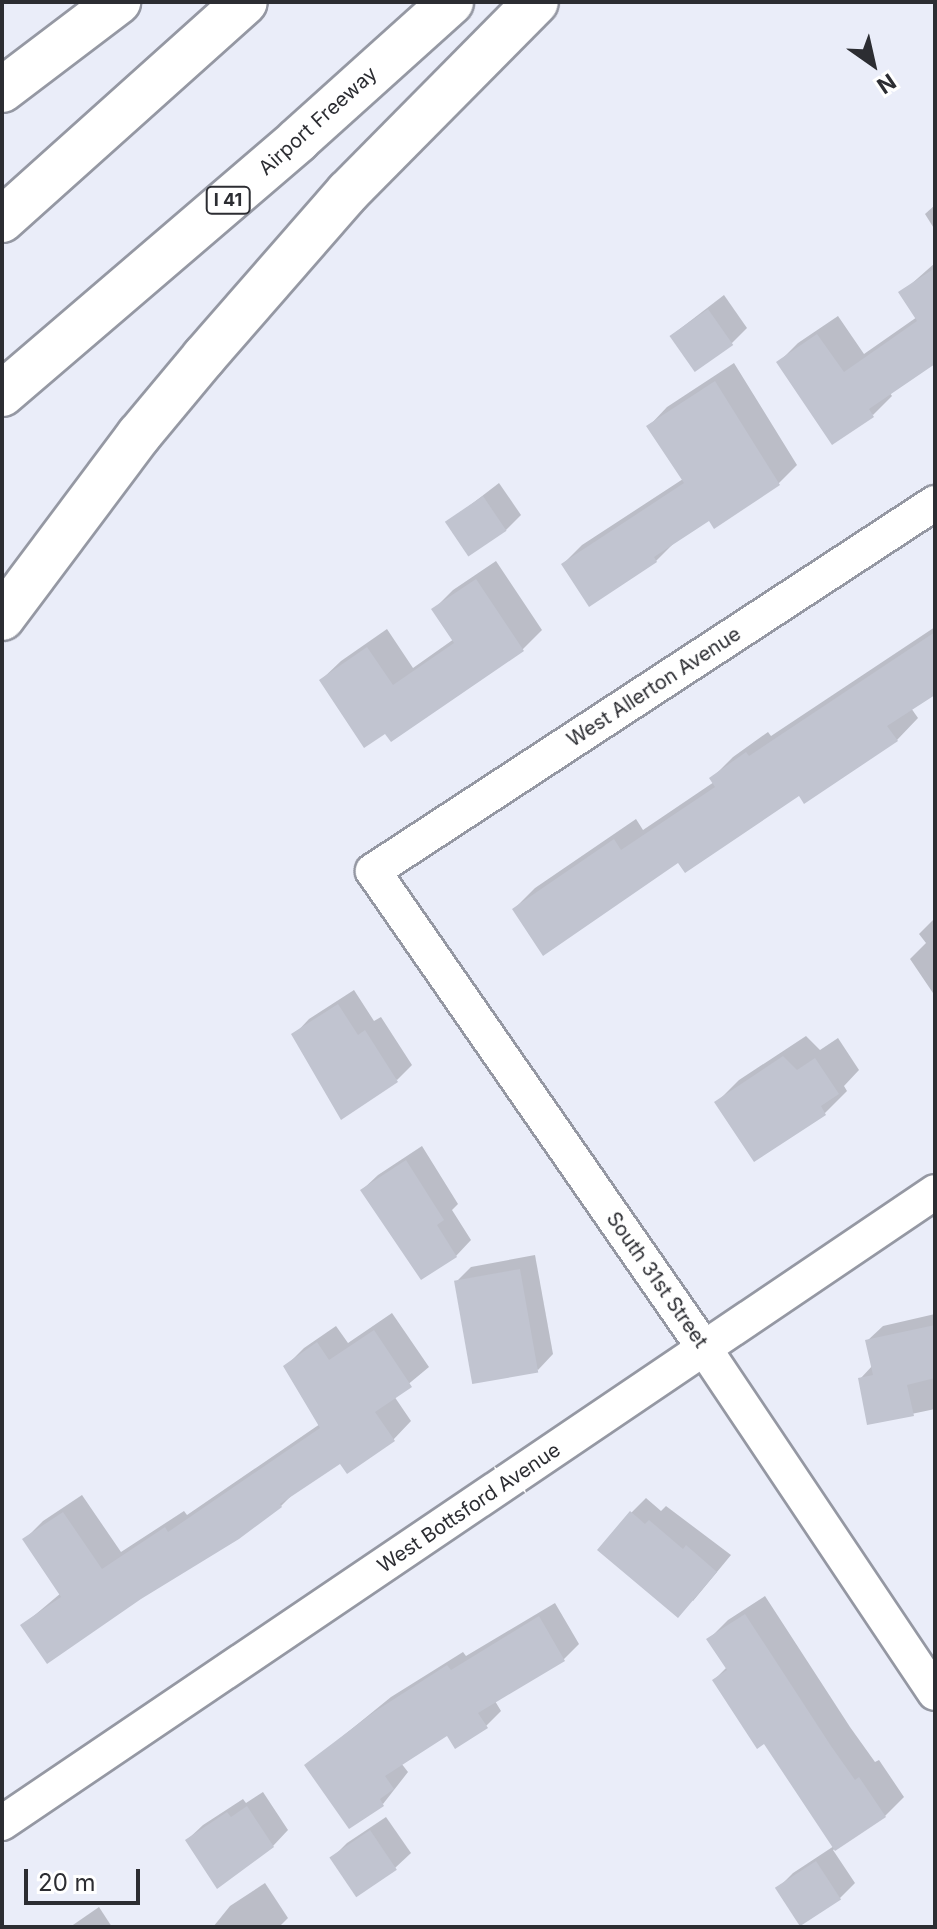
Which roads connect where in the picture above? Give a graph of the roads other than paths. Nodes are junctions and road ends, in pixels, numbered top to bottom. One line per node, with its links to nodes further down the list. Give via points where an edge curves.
1 (118, 2): 5 (highway)
2 (245, 2): 6 (highway)
3 (451, 2): 7 (highway, Airport Freeway / I 41)
4 (536, 2): 9 (highway, via 348,192 235,322 139,435)
5 (2, 90)
6 (2, 220)
7 (2, 394)
8 (935, 503): 10 (street, West Allerton Avenue)
9 (2, 618)
10 (373, 871): 12 (street, South 31st Street)
11 (935, 1192): 12 (street, West Bottsford Avenue)
12 (704, 1348): 13 (street, South 31st Street); 14 (street, West Bottsford Avenue)
13 (935, 1693)
14 (2, 1823)

